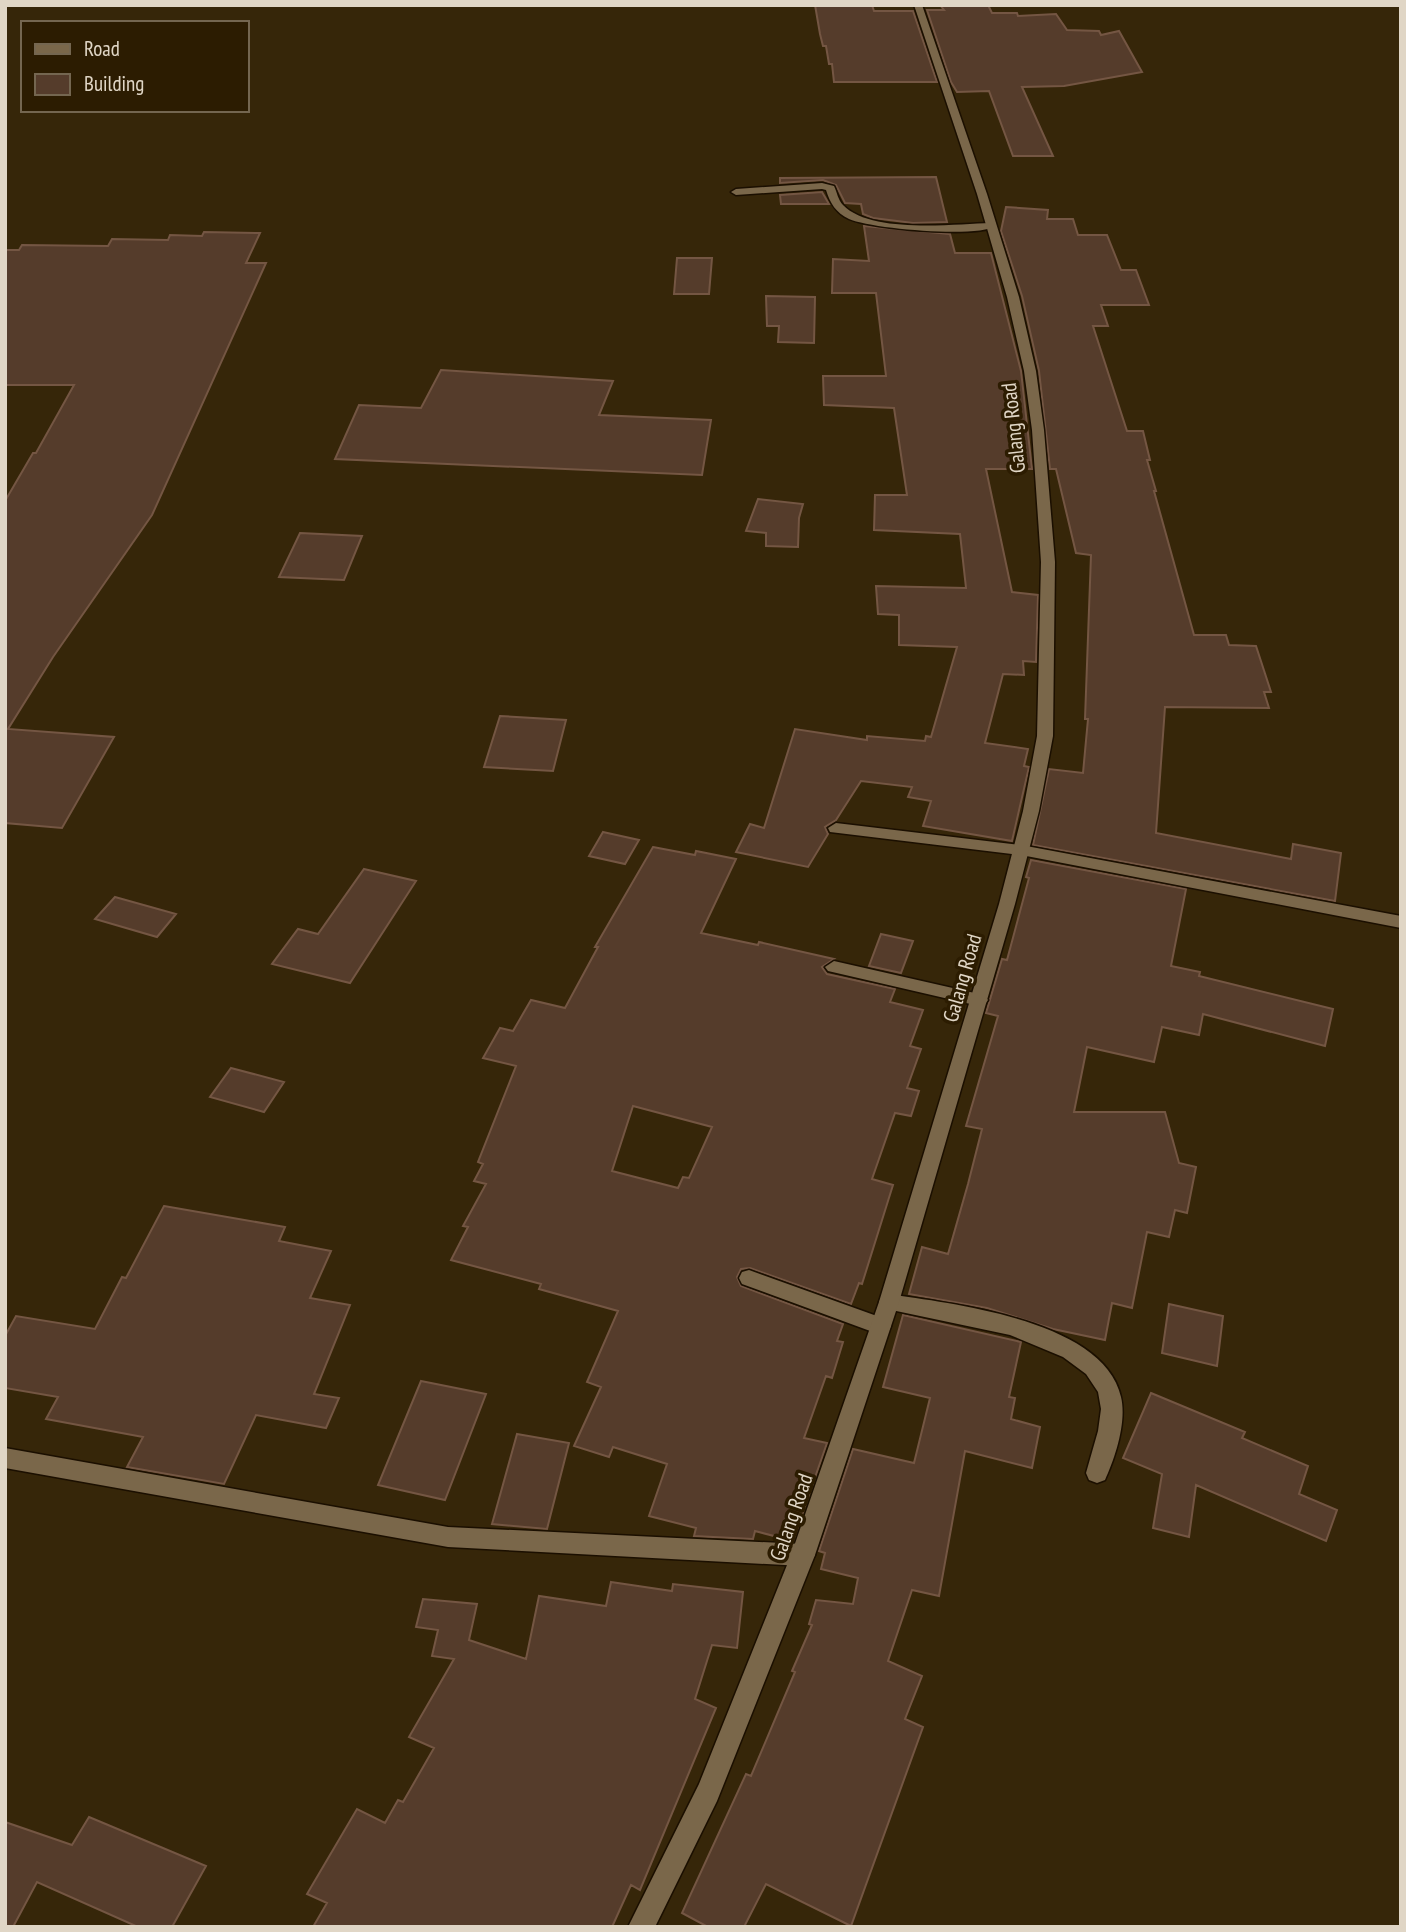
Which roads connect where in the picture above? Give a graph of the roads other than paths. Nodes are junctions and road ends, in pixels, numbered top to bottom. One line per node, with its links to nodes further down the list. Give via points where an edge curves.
1 (918, 5): 3 (street, Galang Road)
2 (736, 192): 3 (street, via 822,186 830,188 838,207 882,227)
3 (991, 226): 5 (street, Galang Road, via 1030,371 1048,562 1045,736)
4 (836, 828): 5 (street)
5 (1021, 850): 6 (street); 8 (street, Galang Road)
6 (1401, 922)
7 (834, 967): 8 (street)
8 (979, 1000): 10 (street, Galang Road)
9 (749, 1278): 11 (street)
10 (889, 1302): 11 (street, Galang Road); 13 (street, via 1025,1328 1081,1357 1108,1388 1112,1409)
11 (881, 1326): 14 (street, Galang Road)
12 (5, 1458): 14 (street, via 448,1537)
13 (1097, 1473)
14 (803, 1555): 15 (street, Galang Road, via 708,1792)
15 (641, 1927)

